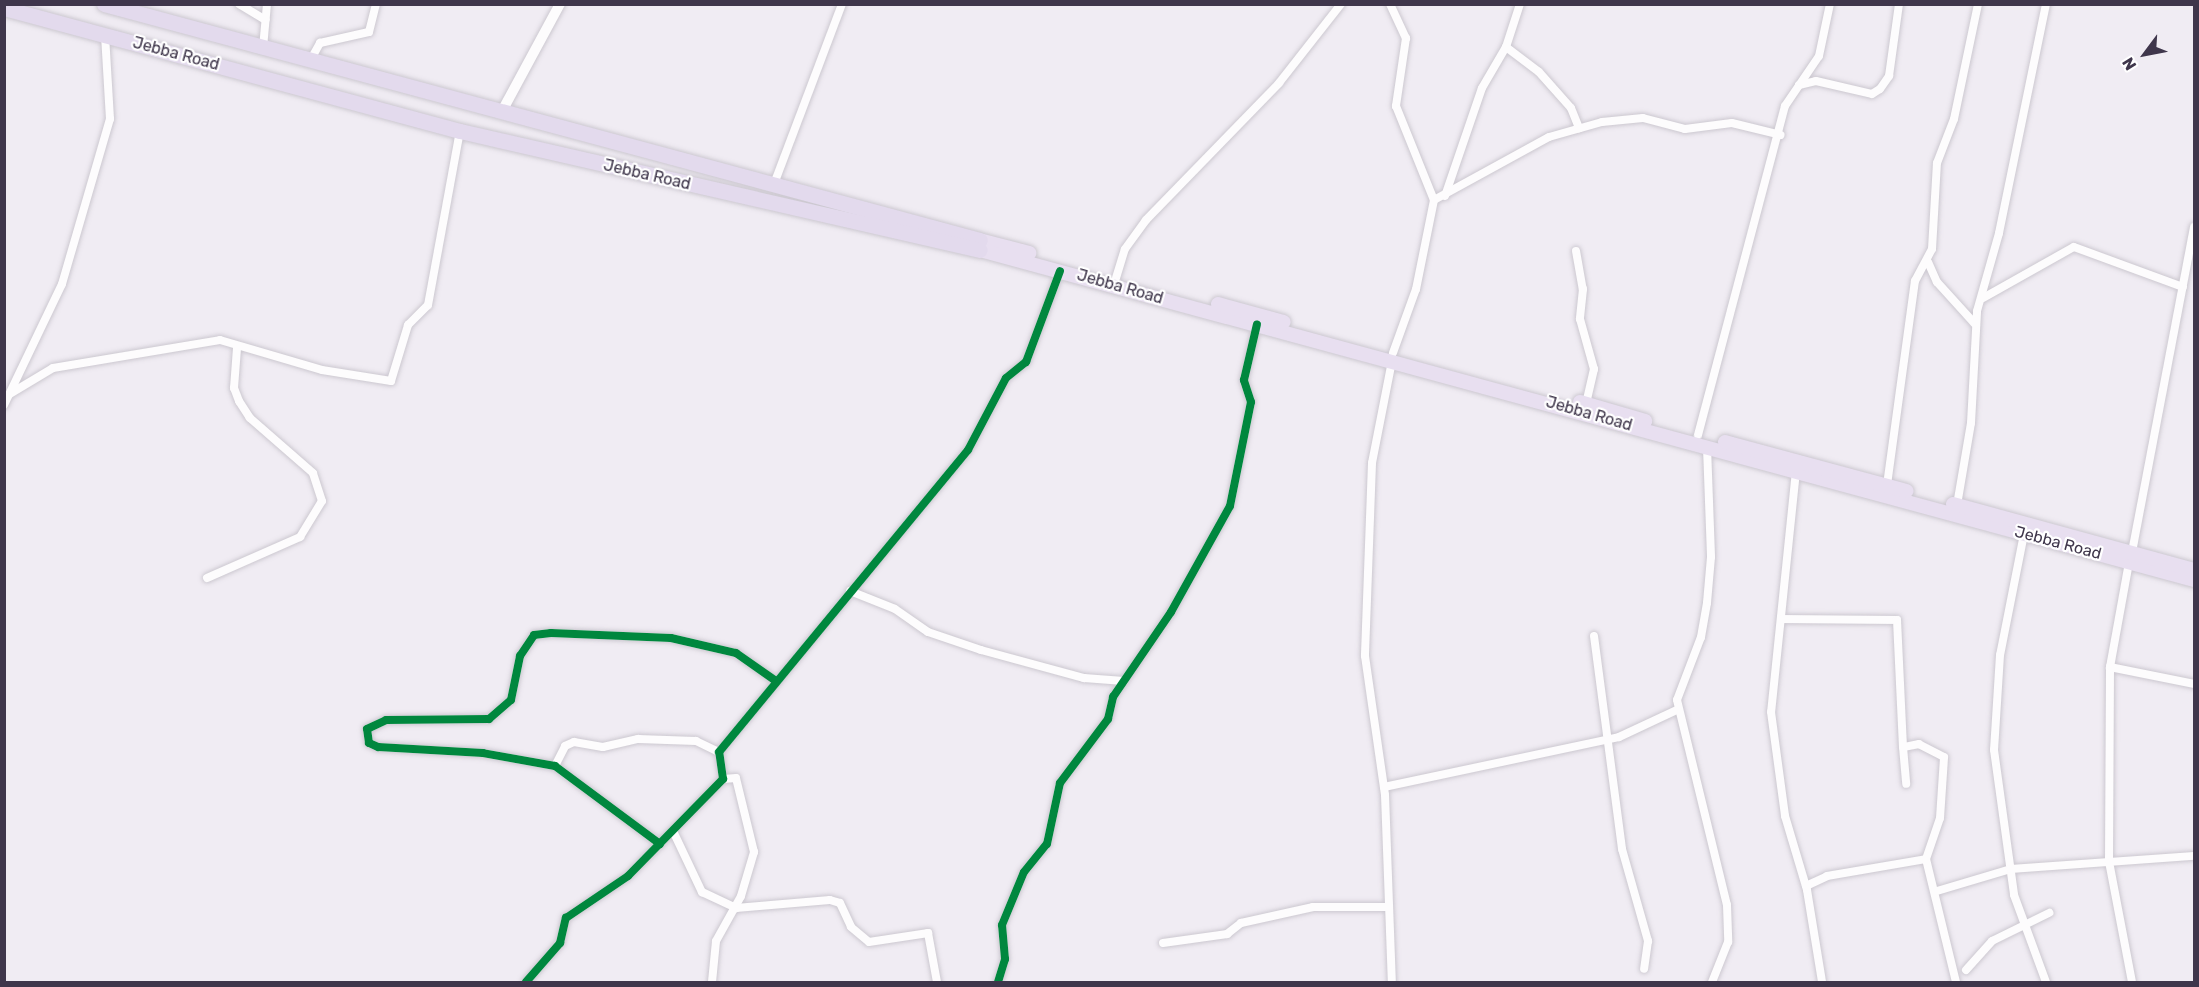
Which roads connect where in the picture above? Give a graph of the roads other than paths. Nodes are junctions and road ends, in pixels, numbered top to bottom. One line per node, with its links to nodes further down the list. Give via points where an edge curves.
1 (104, 4): 18 (highway, Jebba Road)
2 (239, 4): 15 (street)
3 (267, 4): 15 (street)
4 (376, 4): 19 (street, via 369,32 320,43)
5 (560, 4): 21 (street)
6 (842, 4): 25 (street)
7 (1390, 4): 27 (street, via 1406,38 1396,106)
8 (1520, 4): 17 (street)
9 (1830, 4): 20 (street, via 1820,56)
10 (1899, 4): 20 (street, via 1889,76 1880,89 1872,94 1816,81)
11 (1978, 4): 31 (street, via 1954,119 1937,163 1940,182)
12 (2046, 4): 35 (street)
13 (1339, 6): 33 (street, via 1279,82 1146,220 1125,249)
14 (4, 8): 16 (highway, Jebba Road)
15 (266, 20): 18 (street)
16 (105, 35): 23 (highway, Jebba Road); 40 (street, via 110,119 62,284)
17 (1506, 46): 22 (street, via 1539,72 1571,108); 26 (street, via 1482,88)
18 (263, 48): 19 (highway, Jebba Road)
19 (310, 61): 21 (highway, Jebba Road)
20 (1798, 85): 24 (street, via 1785,106)
21 (501, 113): 25 (highway, Jebba Road)
22 (1579, 129): 24 (street, via 1643,118 1685,129 1760,126); 26 (street, via 1521,151)
23 (460, 131): 29 (highway, Jebba Road); 38 (street, via 428,305 408,325 391,381 378,382)
24 (1781, 135): 43 (street)
25 (774, 184): 29 (highway, Jebba Road)
26 (1446, 196): 27 (street)
27 (1434, 200): 39 (street, via 1416,289)
28 (2194, 227): 34 (street)
29 (982, 246): 32 (highway, Jebba Road); 33 (highway, Jebba Road)
30 (1576, 251): 41 (street, via 1583,289 1580,319 1594,369)
31 (1928, 262): 37 (street, via 1937,282); 46 (street, via 1915,281)
32 (1060, 271): 36 (highway, Jebba Road); 53 (street, via 1026,362 1006,378 968,450)
33 (1116, 278): 39 (highway, Jebba Road)
34 (2183, 287): 35 (street, via 2074,247); 49 (street)
35 (1983, 298): 37 (street)
36 (1257, 324): 39 (highway, Jebba Road); 58 (street, via 1244,380 1251,402 1230,506 1171,612)
37 (1976, 325): 47 (street, via 1971,423)
38 (237, 348): 40 (street, via 220,340 53,368); 51 (street, via 234,388 239,401 250,418 313,472 322,501 300,537)
39 (1392, 357): 41 (highway, Jebba Road); 44 (highway, Jebba Road); 67 (street, via 1372,463 1365,656)
40 (8, 395): 42 (street)
41 (1586, 404): 43 (highway, Jebba Road)
42 (4, 405)
43 (1698, 435): 46 (highway, Jebba Road)
44 (1707, 447): 45 (highway, Jebba Road); 60 (street, via 1711,557 1707,603)
45 (1796, 471): 48 (highway, Jebba Road); 54 (street, via 1784,547)
46 (1887, 485): 47 (highway, Jebba Road)
47 (1957, 505): 49 (highway, Jebba Road)
48 (2024, 534): 49 (highway, Jebba Road); 73 (street, via 2000,655 1995,722)
49 (2131, 557): 50 (highway, Jebba Road); 52 (highway, Jebba Road); 56 (street)
50 (2194, 570)
51 (207, 578)
52 (2194, 580)
53 (850, 591): 57 (street); 58 (street, via 895,609 928,632 991,653 1084,678)
54 (1782, 619): 62 (street, via 1897,620); 74 (street, via 1771,712 1775,760)
55 (1594, 636): 61 (street)
56 (2110, 667): 59 (street); 72 (street)
57 (776, 681): 63 (street); 64 (street, via 736,653 671,638 534,635 520,656 511,700 489,719 386,720 368,729 369,742 378,747 483,753)
58 (1124, 681): 86 (street, via 1113,697 1108,719 1060,783 1047,844 1024,872 1002,925 1005,959)
59 (2194, 684)
60 (1677, 710): 61 (street); 88 (street, via 1727,905 1728,942)
61 (1611, 740): 67 (street); 81 (street, via 1622,849 1647,941)
62 (1903, 747): 66 (street); 71 (street, via 1919,744 1944,756 1940,818)
63 (719, 752): 64 (street, via 696,741 638,739 603,747 574,742 565,746); 65 (street)
64 (555, 766): 69 (street)
65 (723, 779): 68 (street); 77 (street, via 736,778 754,852)
66 (1905, 784)
67 (1384, 787): 76 (street)
68 (673, 831): 69 (street); 77 (street, via 702,892)
69 (660, 844): 83 (street, via 628,876 566,918 560,943)
70 (2194, 856): 72 (street)
71 (1926, 859): 74 (street, via 1827,876); 75 (street)
72 (2109, 861): 73 (street); 92 (street)
73 (2011, 869): 75 (street); 79 (street)
74 (1806, 886): 89 (street)
75 (1937, 891): 90 (street)
76 (1387, 907): 80 (street, via 1313,907 1241,923 1227,934); 87 (street)
77 (736, 908): 84 (street, via 716,941); 85 (street, via 830,900 840,903 851,927 869,942 928,933)
78 (2049, 913): 79 (street)
79 (2022, 923): 82 (street, via 1992,941); 91 (street)
80 (1163, 943)
81 (1644, 969)
82 (1966, 969)
83 (526, 982)
84 (712, 982)
85 (937, 982)
86 (998, 982)
87 (1392, 982)
88 (1712, 982)
89 (1822, 982)
90 (1956, 982)
91 (2046, 982)
92 (2132, 982)

